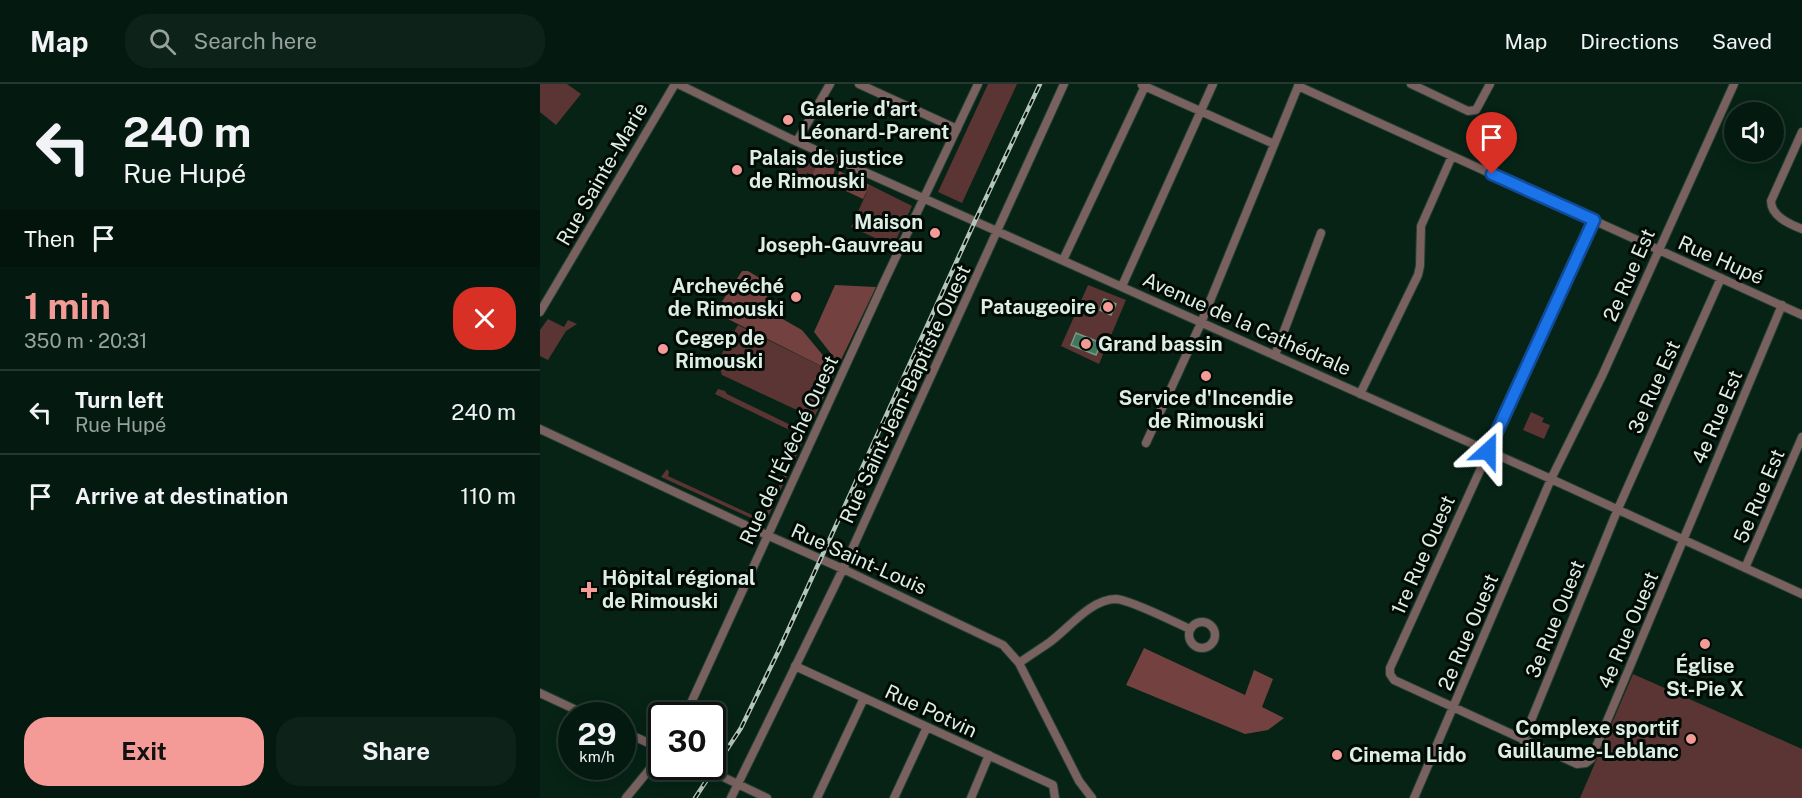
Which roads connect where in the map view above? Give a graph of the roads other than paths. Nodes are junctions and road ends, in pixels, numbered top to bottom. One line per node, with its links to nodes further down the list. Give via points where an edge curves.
1 (677, 84): 15 (street, Avenue de la Cathédrale); 28 (street, Rue Sainte-Marie)
2 (830, 84): 15 (street)
3 (859, 84): 13 (street)
4 (978, 84): 13 (street, Rue de l'Évêché Ouest)
5 (1064, 84): 21 (street, Rue Saint-Jean-Baptiste Ouest)
6 (1213, 84): 12 (street)
7 (1411, 84): 8 (street, via 1468,111 1476,110)
8 (1490, 84)
9 (1734, 84): 23 (street, 2e Rue Est)
10 (1144, 85): 12 (street); 24 (street)
11 (1298, 85): 16 (street); 17 (street, Rue Hupé)
12 (1201, 111): 16 (street); 26 (street)
13 (957, 129): 18 (street, Rue de l'Évêché Ouest)
14 (1802, 132): 20 (street, via 1771,201 1774,213)
15 (797, 141): 18 (street, Avenue de la Cathédrale)
16 (1274, 144): 30 (street)
17 (1452, 156): 19 (street, Rue Hupé); 32 (street, via 1421,226 1418,275)
18 (924, 198): 21 (street, Avenue de la Cathédrale); 39 (street, Rue de l'Évêché Ouest)
19 (1594, 220): 23 (street, Rue Hupé); 36 (street, 1re Rue Ouest)
20 (1802, 230)
21 (998, 231): 24 (street, Avenue de la Cathédrale); 42 (street, Rue Saint-Jean-Baptiste Ouest)
22 (1321, 233): 31 (street)
23 (1659, 250): 25 (street, Rue Hupé); 37 (street, 2e Rue Est)
24 (1063, 260): 26 (street, Avenue de la Cathédrale)
25 (1721, 278): 27 (street, Rue Hupé); 38 (street, 3e Rue Est)
26 (1122, 286): 30 (street, Avenue de la Cathédrale)
27 (1782, 305): 29 (street, Rue Hupé); 40 (street, 4e Rue Est)
28 (540, 312)
29 (1802, 315)
30 (1201, 323): 31 (street, Avenue de la Cathédrale); 35 (street)
31 (1275, 355): 32 (street, Avenue de la Cathédrale)
32 (1360, 393): 36 (street, Avenue de la Cathédrale)
33 (540, 429): 39 (street, Rue Saint-Louis)
34 (1802, 437): 41 (street, 5e Rue Est)
35 (1146, 443)
36 (1488, 451): 37 (street, Avenue de la Cathédrale); 51 (street, 1re Rue Ouest, via 1390,668 1394,680)
37 (1551, 479): 38 (street, Avenue de la Cathédrale); 51 (street, 2e Rue Ouest)
38 (1617, 511): 40 (street, Avenue de la Cathédrale); 53 (street, 3e Rue Ouest)
39 (768, 536): 42 (street, Rue Saint-Louis); 50 (street, Rue de l'Évêché Ouest)
40 (1684, 541): 41 (street, Avenue de la Cathédrale); 53 (street, 4e Rue Ouest, via 1591,759 1577,764)
41 (1745, 568): 43 (street, Avenue de la Cathédrale)
42 (843, 569): 45 (street, Rue Saint-Louis, via 994,639); 46 (street, Rue Saint-Jean-Baptiste Ouest)
43 (1802, 594)
44 (1190, 629): 45 (street, via 1125,601 1109,600 1089,610)
45 (1019, 663): 65 (street, Rue Saint-Louis, via 1079,781)
46 (795, 666): 48 (street, Rue Potvin); 57 (street, Rue Saint-Jean-Baptiste Ouest)
47 (540, 693): 49 (street)
48 (864, 698): 52 (street, Rue Potvin); 61 (street)
49 (559, 702)
50 (691, 702)
51 (1454, 707): 53 (street); 66 (street, 2e Rue Ouest)
52 (927, 727): 54 (street, Rue Potvin); 62 (street)
53 (1523, 740)
54 (989, 755): 63 (street); 64 (street, Rue Potvin, via 1053,785)
55 (648, 771): 58 (street)
56 (726, 778): 57 (street)
57 (738, 784): 59 (street, Rue Saint-Jean-Baptiste Ouest); 60 (street)
58 (626, 798)
59 (731, 798)
60 (767, 798)
61 (817, 798)
62 (894, 798)
63 (971, 798)
64 (1055, 798)
65 (1092, 798)
66 (1414, 798)

